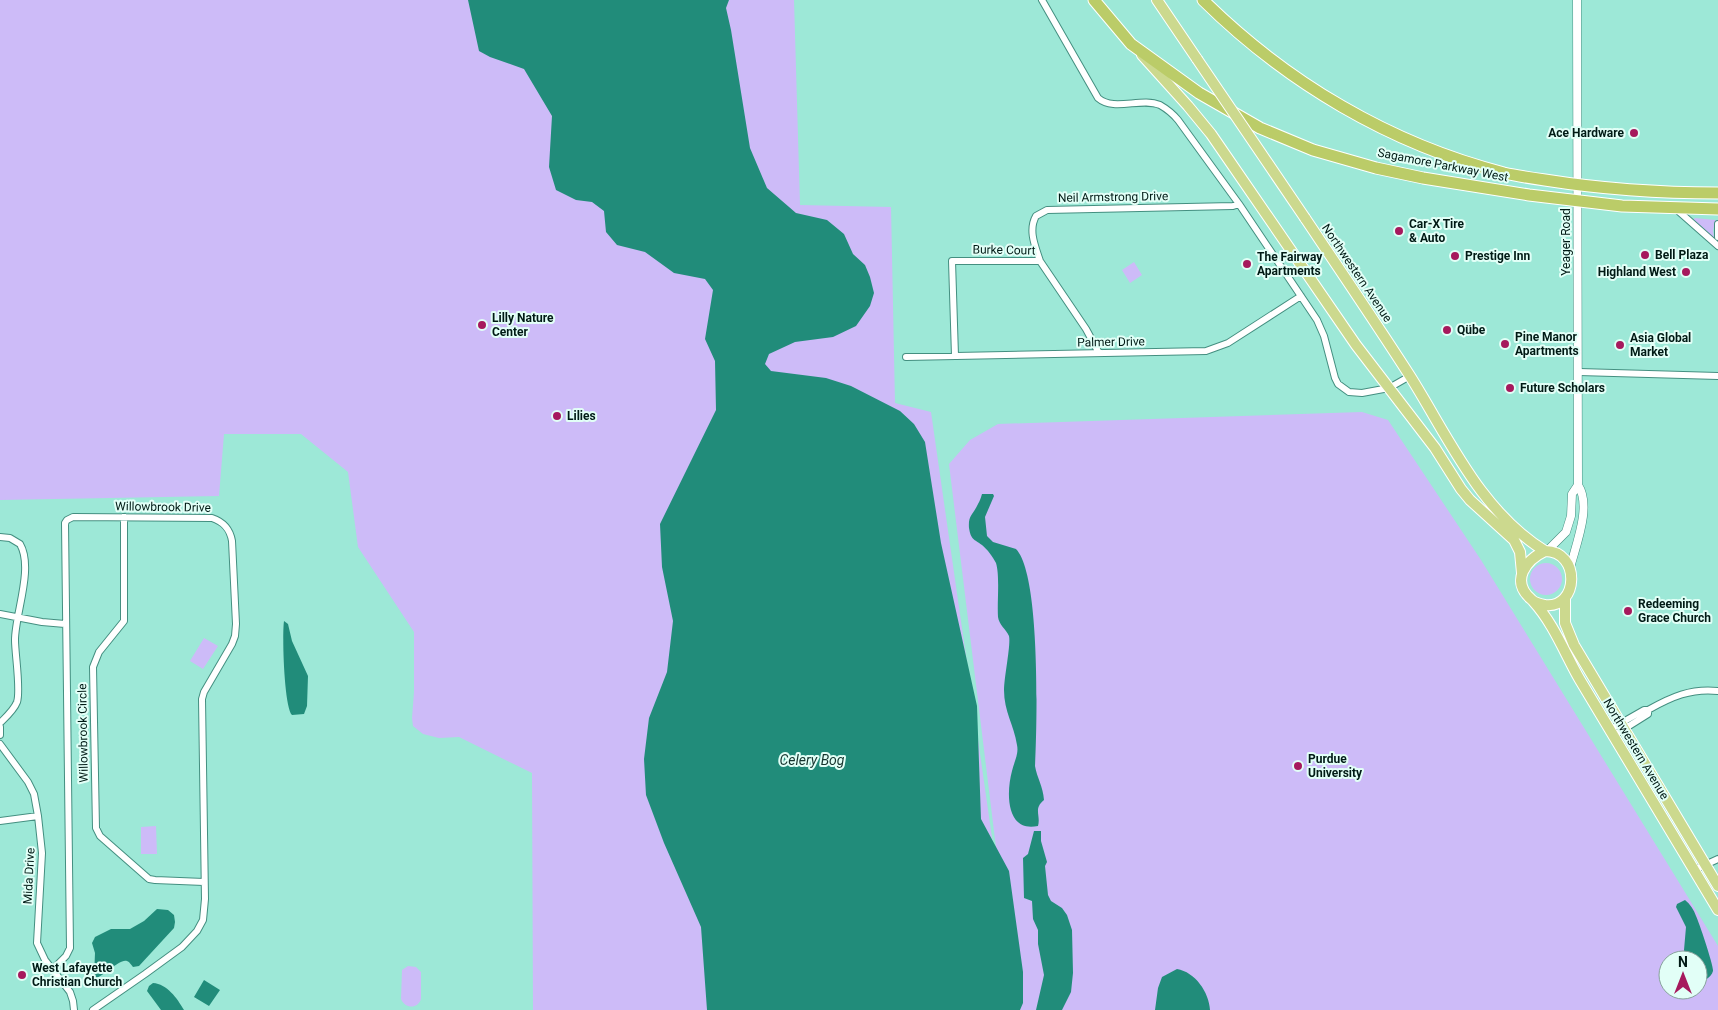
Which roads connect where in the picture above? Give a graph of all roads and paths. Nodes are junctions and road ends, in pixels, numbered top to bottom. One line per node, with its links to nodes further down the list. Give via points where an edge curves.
1 (1042, 0): 10 (street, via 1098,98 1113,104 1149,103 1170,112)
2 (1094, 0): 6 (highway, Sagamore Parkway West)
3 (1157, 0): 22 (main road, Northwestern Avenue, bridge)
4 (1203, 0): 7 (highway, Sagamore Parkway West, via 1267,57 1375,126 1464,162)
5 (1577, 0): 7 (street, Yeager Road)
6 (1131, 44): 9 (highway, Sagamore Parkway West, via 1220,106 1260,128 1313,150 1423,178); 24 (main road, via 1211,134)
7 (1577, 185): 8 (highway, Sagamore Parkway West, via 1652,192); 9 (street, Yeager Road)
8 (1718, 193)
9 (1577, 202): 11 (highway, Sagamore Parkway West); 21 (street, Yeager Road)
10 (1239, 204): 16 (street, Neil Armstrong Drive, via 1047,210 1036,216 1032,228); 17 (street)
11 (1675, 208): 12 (highway, Sagamore Parkway West); 15 (street)
12 (1718, 209)
13 (1718, 224): 14 (street)
14 (1718, 237)
15 (1718, 246)
16 (1040, 261): 18 (street, Burke Court); 19 (street, Burke Court, via 952,261)
17 (1301, 296): 18 (street, Palmer Drive, via 1228,343 1206,352); 24 (street, via 1320,326 1338,384 1355,394)
18 (1099, 353): 19 (street, Palmer Drive)
19 (955, 356): 20 (street, Palmer Drive)
20 (906, 357)
21 (1578, 372): 23 (street); 25 (street, Yeager Road)
22 (1410, 376): 24 (street); 28 (main road, Northwestern Avenue, via 1478,488 1505,518)
23 (1718, 376)
24 (1389, 388): 30 (main road, via 1470,500 1514,540 1520,552)
25 (1578, 485): 28 (street, Yeager Road, via 1572,494 1566,532); 29 (street, Yeager Road, via 1583,493 1583,512)
26 (124, 517): 35 (street, Willowbrook Drive, via 73,517 65,523); 48 (street, Willowbrook Circle, via 124,621 99,652 93,667 97,832 149,879); 48 (street, Willowbrook Drive, via 212,518 225,524 231,535 235,636 202,699)
27 (0, 537): 34 (street, via 16,540 22,548 24,585)
28 (1546, 551): 29 (main road, via 1563,557); 30 (main road, via 1531,559)
29 (1570, 568): 31 (main road, via 1570,585)
30 (1522, 573): 32 (main road, via 1522,588)
31 (1565, 598): 32 (main road, via 1550,605); 38 (main road, Northwestern Avenue, via 1566,628)
32 (1533, 602): 40 (main road, Northwestern Avenue, via 1550,622)
33 (0, 614): 34 (street)
34 (19, 617): 35 (street); 37 (street, via 15,642 18,701)
35 (65, 624): 51 (street, Willowbrook Drive, via 70,948)
36 (1718, 691): 38 (street, via 1683,693)
37 (0, 723)
38 (1622, 726): 40 (street); 46 (main road, Northwestern Avenue)
39 (0, 727): 41 (street)
40 (1611, 733): 47 (main road, Northwestern Avenue)
41 (0, 735)
42 (0, 744): 43 (street, Mida Drive, via 32,789)
43 (38, 816): 44 (street); 51 (street, Mida Drive, via 42,853 37,943)
44 (0, 820)
45 (1718, 859): 46 (street)
46 (1705, 864): 47 (street); 49 (main road, Northwestern Avenue)
47 (1694, 870): 50 (main road, Northwestern Avenue)
48 (204, 882): 53 (street, Willowbrook Drive, via 205,900 197,931 182,947)
49 (1718, 886)
50 (1718, 910)
51 (53, 969): 52 (street, Mida Drive, via 70,992)
52 (74, 1010)
53 (93, 1010)

